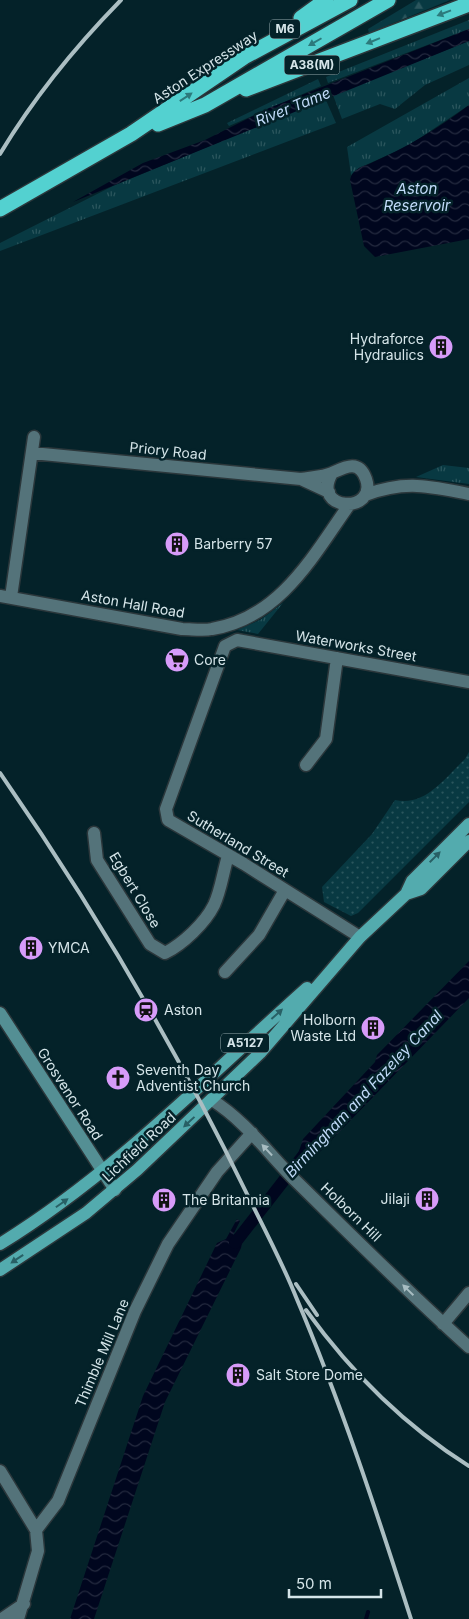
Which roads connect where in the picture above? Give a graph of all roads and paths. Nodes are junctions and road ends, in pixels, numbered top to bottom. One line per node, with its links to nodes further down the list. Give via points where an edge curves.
1 (326, 0): 5 (highway, M6)
2 (350, 0): 5 (highway, Aston Expressway / A38(M))
3 (388, 0): 6 (highway, Aston Expressway / A38(M), one-way to 6)
4 (469, 4): 6 (highway, A38(M), one-way to 6)
5 (244, 57): 7 (highway, Aston Expressway / A38(M), one-way to 5)
6 (205, 105): 7 (highway, Aston Expressway / A38(M))
7 (131, 134): 8 (highway, Aston Expressway / A38(M))
8 (0, 209)
9 (34, 437): 10 (street)
10 (32, 453): 13 (street, Priory Road); 20 (street)
11 (332, 473): 12 (street, Aston Hall Road, via 337,468 350,466); 13 (street, Priory Road); 16 (street)
12 (366, 477): 14 (street, Aston Hall Road); 17 (street)
13 (301, 479): 16 (street, Priory Road)
14 (389, 486): 15 (street, Aston Hall Road, via 432,487); 17 (street, Aston Hall Road)
15 (469, 494)
16 (330, 495): 18 (street, via 343,505); 19 (street)
17 (365, 495): 18 (street, Aston Hall Road)
18 (349, 505): 19 (street, Aston Hall Road)
19 (336, 523): 20 (street, Aston Hall Road, via 312,560 280,595 262,611 228,626 210,630 182,629)
20 (6, 597)
21 (238, 640): 22 (street, Waterworks Street); 28 (street, Sutherland Street, via 225,646 166,810 168,820)
22 (337, 658): 23 (street, Waterworks Street); 24 (street, via 326,739)
23 (469, 682)
24 (306, 765)
25 (469, 824): 30 (main road, Lichfield Road / A5127, one-way to 25, via 412,881)
26 (94, 833): 28 (street, Egbert Close, via 97,860 150,944 165,953 197,927 214,905)
27 (469, 841): 30 (main road, Lichfield Road / A5127, via 421,889)
28 (228, 856): 29 (street, Sutherland Street)
29 (285, 890): 31 (street, Sutherland Street); 33 (street, via 259,935)
30 (406, 894): 31 (main road, Lichfield Road / A5127)
31 (360, 937): 32 (main road, Lichfield Road / A5127)
32 (340, 958): 36 (main road, Lichfield Road / A5127, via 260,1054); 38 (main road, Lichfield Road / A5127, one-way to 32, via 163,1121)
33 (225, 972)
34 (0, 1013): 35 (main road, Grosvenor Road)
35 (5, 1030): 38 (main road, Grosvenor Road)
36 (212, 1100): 37 (street, Holborn Hill); 39 (main road, Lichfield Road / A5127, one-way to 39)
37 (252, 1133): 43 (street, Holborn Hill, one-way to 37, via 300,1185); 46 (street, Thimble Mill Lane, via 217,1172 168,1244 135,1311 58,1501)
38 (102, 1172): 39 (main road, Grosvenor Road); 40 (main road, Lichfield Road / A5127, one-way to 38)
39 (115, 1190): 41 (main road, Lichfield Road / A5127, one-way to 41)
40 (0, 1244)
41 (0, 1270)
42 (469, 1292): 43 (street)
43 (443, 1324): 44 (street, Holborn Hill)
44 (469, 1347)
45 (0, 1471): 46 (street)
46 (36, 1530): 47 (street, via 38,1551)
47 (24, 1604): 48 (street); 49 (street)
48 (2, 1619)
49 (18, 1619)

